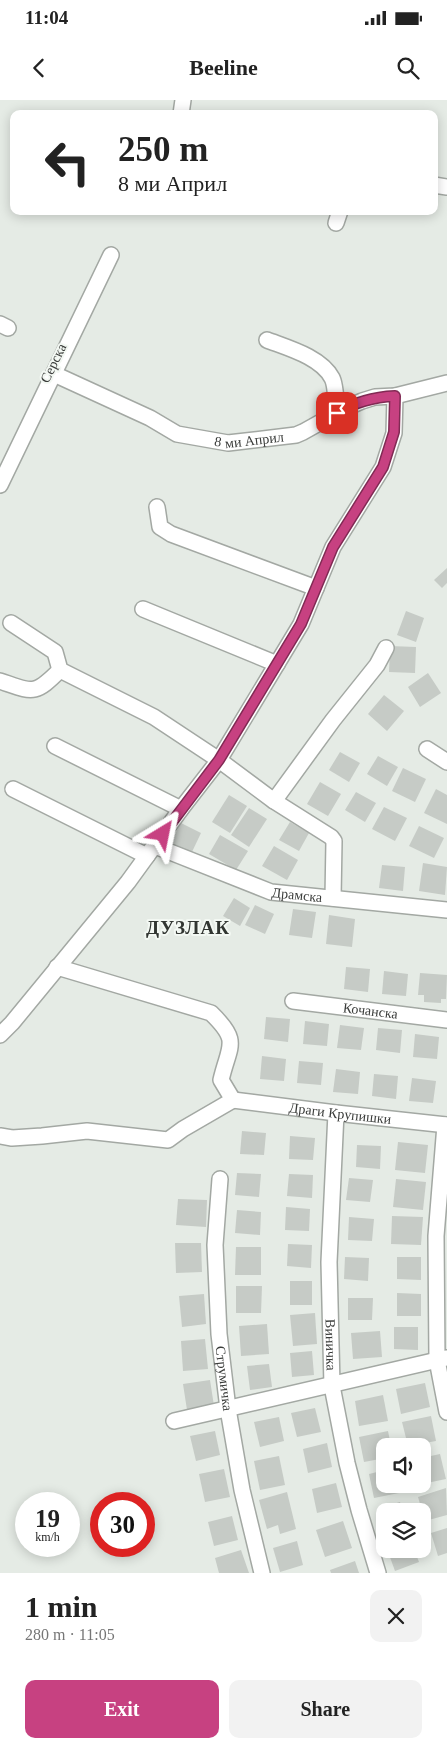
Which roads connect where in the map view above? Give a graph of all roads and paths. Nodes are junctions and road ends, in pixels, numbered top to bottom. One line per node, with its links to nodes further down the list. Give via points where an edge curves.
1 (268, 340): 5 (street, via 307,355 321,366 332,378)
2 (54, 374): 5 (street, 8 ми Април, via 150,418 177,434 228,443 296,435); 6 (street, Серска, via 110,258 105,259 93,282); 7 (street)
3 (447, 383): 4 (street, 8 ми Април)
4 (395, 396): 5 (street, 8 ми Април, via 369,399); 9 (street, via 394,432 383,467 333,547)
5 (337, 413)
6 (0, 471)
7 (0, 485)
8 (157, 507): 9 (street, via 160,527 171,534)
9 (316, 588): 13 (street, via 301,624)
10 (143, 609): 13 (street)
11 (11, 623): 14 (street, via 55,652)
12 (386, 648): 21 (street, via 377,665)
13 (277, 664): 18 (street)
14 (60, 670): 15 (street, via 38,690 28,691); 18 (street, via 154,717)
15 (0, 681)
16 (55, 746): 22 (street)
17 (427, 749): 19 (street)
18 (219, 760): 21 (street); 22 (street)
19 (447, 762)
20 (13, 789): 23 (street, Драмска)
21 (274, 801): 24 (street, via 334,841)
22 (181, 809): 23 (street)
23 (151, 851): 24 (street, Драмска, via 231,874 271,892); 26 (street)
24 (333, 898): 25 (street, Драмска)
25 (447, 910)
26 (57, 967): 29 (street); 30 (street, via 210,1013 230,1037 231,1050 221,1080)
27 (294, 1001): 28 (street, Кочанска)
28 (447, 1020)
29 (0, 1035)
30 (233, 1100): 31 (street, Драги Крупишки); 33 (street, via 168,1140 87,1131 32,1137)
31 (336, 1113): 32 (street, Драги Крупишки); 36 (street, Виничка, via 329,1262)
32 (446, 1125): 35 (street, via 436,1236)
33 (0, 1136)
34 (220, 1180): 37 (street, Струмичка, via 216,1278)
35 (442, 1359): 36 (street); 38 (street)
36 (332, 1386): 37 (street); 41 (street, Виничка, via 347,1463)
37 (228, 1409): 39 (street); 40 (street, Струмичка, via 242,1490)
38 (447, 1412)
39 (174, 1421)
40 (262, 1573)
41 (378, 1573)

